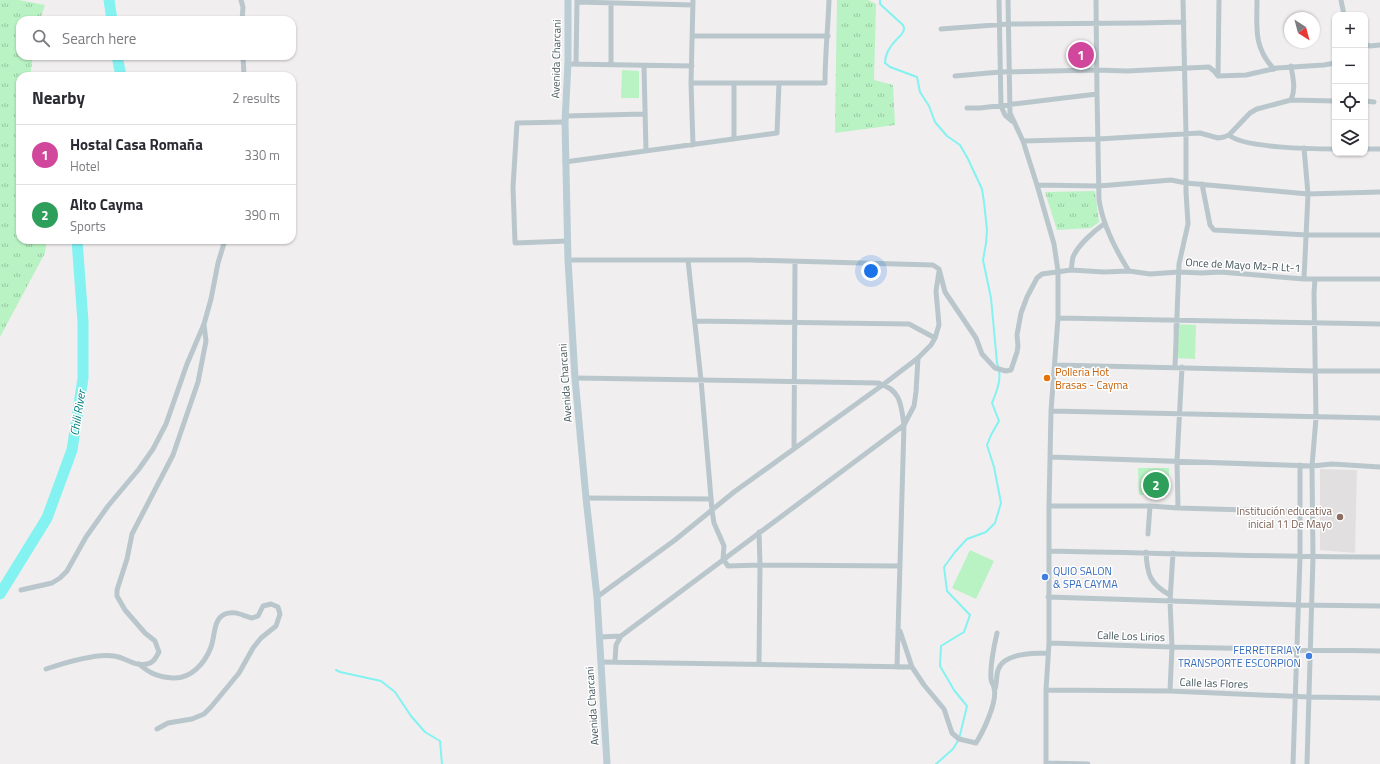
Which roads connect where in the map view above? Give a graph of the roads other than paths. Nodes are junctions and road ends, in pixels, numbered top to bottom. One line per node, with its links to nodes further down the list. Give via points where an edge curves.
1 (241, 0): 16 (street)
2 (568, 0): 27 (main road, Avenida Charcani)
3 (829, 0): 23 (street)
4 (999, 0): 19 (street)
5 (1008, 0): 20 (street)
6 (1096, 0): 18 (street)
7 (1184, 0): 17 (street)
8 (1220, 0): 41 (street)
9 (1257, 0): 35 (street, via 1258,42)
10 (1341, 0): 15 (street)
11 (577, 1): 14 (street); 28 (street)
12 (637, 2): 13 (street); 14 (street)
13 (693, 3): 22 (street)
14 (611, 4): 29 (street)
15 (1343, 12)
16 (242, 16)
17 (1184, 22): 18 (street); 34 (street)
18 (1096, 23): 20 (street); 36 (street)
19 (999, 24): 20 (street); 21 (street); 38 (street)
20 (1008, 24): 39 (street)
21 (941, 29)
22 (692, 36): 23 (street); 32 (street)
23 (828, 36): 44 (street, via 825,49 825,84)
24 (1368, 45): 25 (street)
25 (1380, 45)
26 (243, 60): 37 (street)
27 (567, 64): 28 (street); 54 (main road, Avenida Charcani)
28 (576, 64): 29 (street)
29 (612, 64): 31 (street)
30 (1332, 64): 33 (street)
31 (644, 66): 32 (street); 53 (street)
32 (692, 66): 42 (street)
33 (1291, 66): 35 (street); 46 (street, via 1295,89)
34 (1185, 68): 36 (street, via 1147,71); 41 (street, via 1209,67); 56 (street)
35 (1274, 69): 41 (street, via 1246,75)
36 (1097, 70): 39 (street); 45 (street)
37 (244, 72)
38 (1000, 72): 39 (street); 40 (street); 51 (street)
39 (1008, 73): 50 (street)
40 (955, 76)
41 (1218, 76)
42 (691, 83): 43 (street); 61 (street)
43 (734, 83): 44 (street); 58 (street)
44 (779, 83): 58 (street, via 777,133)
45 (1097, 94): 50 (street); 59 (street)
46 (1291, 100): 47 (street); 57 (street, via 1257,109)
47 (1332, 101)
48 (1368, 102): 49 (street)
49 (1374, 102)
50 (1009, 104): 51 (street); 55 (street)
51 (1001, 106): 52 (street); 55 (street, via 1005,115)
52 (967, 108)
53 (644, 114): 54 (street); 66 (street)
54 (565, 119): 67 (main road, Avenida Charcani); 77 (street, via 518,123 513,187 515,243)
55 (1013, 121): 60 (street)
56 (1186, 134): 57 (street, via 1200,133 1218,138); 59 (street); 68 (street)
57 (1229, 134): 62 (street, via 1252,143)
58 (734, 139): 61 (street)
59 (1098, 139): 60 (street); 71 (street)
60 (1023, 141): 70 (street)
61 (693, 145): 66 (street)
62 (1304, 148): 63 (street); 73 (street)
63 (1332, 149)
64 (1368, 149): 65 (street)
65 (1380, 149)
66 (646, 150): 67 (street)
67 (566, 162): 77 (main road, Avenida Charcani)
68 (1186, 183): 69 (street); 71 (street, via 1171,180); 86 (street, via 1188,224)
69 (1202, 184): 73 (street); 75 (street, via 1210,225 1214,230)
70 (1037, 185): 71 (street); 84 (street, via 1054,244)
71 (1099, 186): 74 (street)
72 (1380, 192): 73 (street)
73 (1308, 194): 75 (street)
74 (1104, 224): 83 (street, via 1078,249); 85 (street)
75 (1307, 235): 76 (street); 87 (street)
76 (1380, 235)
77 (567, 241): 79 (main road, Avenida Charcani)
78 (224, 244): 95 (street)
79 (568, 260): 80 (street); 104 (main road, Avenida Charcani)
80 (688, 260): 81 (street); 92 (street)
81 (795, 262): 82 (street, via 933,265); 93 (street)
82 (939, 269): 84 (street, Once de Mayo Mz-R Lt-1, via 946,292 976,338 982,354 995,368 1006,371 1011,370 1015,359 1021,313 1036,278); 97 (street, via 936,291 939,325)
83 (1071, 270): 84 (street, Once de Mayo Mz-R Lt-1); 85 (street, Once de Mayo Mz-R Lt-1)
84 (1058, 271): 90 (street)
85 (1129, 271): 86 (street, Once de Mayo Mz-R Lt-1, via 1150,274)
86 (1179, 272): 87 (street, Once de Mayo Mz-R Lt-1); 91 (street)
87 (1304, 279): 88 (street, Once de Mayo Mz-R Lt-1)
88 (1314, 279): 89 (street, Once de Mayo Mz-R Lt-1); 94 (street)
89 (1380, 279)
90 (1058, 318): 91 (street); 99 (street)
91 (1177, 320): 94 (street); 100 (street)
92 (695, 321): 93 (street); 105 (street)
93 (794, 322): 97 (street, via 909,324); 106 (street)
94 (1315, 322): 96 (street); 102 (street)
95 (204, 324): 138 (street, via 166,424 153,449 108,506 60,578 52,583); 158 (street, via 206,341 198,382 173,455 132,534 117,590 125,610 158,646 159,652 155,660 148,664)
96 (1380, 324)
97 (935, 338): 98 (street)
98 (918, 358): 107 (street); 112 (street, via 914,406)
99 (1055, 365): 100 (street); 108 (street)
100 (1175, 367): 101 (street)
101 (1182, 367): 102 (street); 109 (street)
102 (1316, 371): 103 (street); 110 (street)
103 (1380, 371)
104 (575, 378): 105 (street); 119 (main road, Avenida Charcani)
105 (701, 380): 106 (street); 120 (street)
106 (794, 382): 107 (street); 113 (street)
107 (884, 384): 112 (street, via 897,395 902,406); 113 (street)
108 (1051, 411): 109 (street); 114 (street)
109 (1178, 414): 110 (street); 115 (street)
110 (1316, 418): 111 (street); 117 (street)
111 (1380, 418)
112 (904, 425): 127 (street); 137 (street)
113 (794, 449): 124 (street)
114 (1050, 457): 115 (street); 121 (street)
115 (1177, 461): 116 (street); 123 (street)
116 (1300, 465): 117 (street); 125 (street)
117 (1312, 466): 118 (street); 126 (street)
118 (1380, 466)
119 (586, 498): 120 (street); 140 (main road, Avenida Charcani)
120 (710, 499): 124 (street)
121 (1049, 506): 122 (street); 129 (street)
122 (1150, 506): 123 (street); 128 (street)
123 (1178, 508): 125 (street)
124 (712, 510): 135 (street, via 714,523 724,546); 140 (street)
125 (1299, 512): 126 (street); 132 (street)
126 (1312, 512): 133 (street)
127 (759, 532): 135 (street); 136 (street)
128 (1148, 534)
129 (1049, 552): 130 (street); 141 (street)
130 (1146, 552): 131 (street); 139 (street, via 1146,564 1152,582)
131 (1173, 553): 132 (street); 139 (street)
132 (1300, 557): 133 (street); 143 (street)
133 (1313, 557): 134 (street); 144 (street)
134 (1380, 557)
135 (723, 559): 136 (street, via 728,566); 148 (street)
136 (760, 565): 137 (street); 159 (street)
137 (900, 566): 146 (street)
138 (21, 590)
139 (1170, 595): 142 (street)
140 (597, 597): 149 (main road, Avenida Charcani)
141 (1048, 597): 142 (street); 150 (street)
142 (1170, 601): 143 (street); 151 (street)
143 (1298, 604): 144 (street); 152 (street)
144 (1311, 605): 145 (street); 153 (street)
145 (1380, 606)
146 (899, 628): 160 (street); 161 (street)
147 (997, 633): 163 (street, via 991,681)
148 (621, 636): 149 (street); 156 (street, via 616,645)
149 (600, 637): 157 (main road, Avenida Charcani)
150 (1049, 643): 151 (street, Calle Los Lirios); 155 (street)
151 (1172, 648): 152 (street, Calle Los Lirios); 165 (street)
152 (1297, 650): 153 (street, Calle Los Lirios); 166 (street)
153 (1310, 650): 154 (street, Calle Los Lirios); 167 (street)
154 (1380, 651)
155 (1048, 653): 163 (street, via 1009,658 998,670); 164 (street)
156 (615, 661): 157 (street); 159 (street)
157 (600, 662): 171 (main road, Avenida Charcani)
158 (139, 664): 162 (street, via 114,656 100,656); 169 (street, via 157,676 177,678 189,675 201,666 211,648 215,628 224,615 235,612 252,618 258,616 263,606 271,604 278,607 280,614 276,626 261,638 239,673 211,707 204,714 192,719 168,723)
159 (758, 664): 160 (street)
160 (897, 667): 161 (street)
161 (912, 667): 163 (street, via 944,709 952,733 959,739 976,743 993,707)
162 (46, 669)
163 (995, 689)
164 (1046, 690): 165 (street, Calle las Flores); 170 (street)
165 (1170, 691): 166 (street, Calle las Flores)
166 (1295, 696): 167 (street, Calle las Flores); 173 (street)
167 (1309, 697): 168 (street, Calle las Flores); 174 (street)
168 (1380, 698)
169 (157, 729)
170 (1046, 763): 172 (street)
171 (607, 764)
172 (1088, 764)
173 (1293, 764)
174 (1307, 764)

